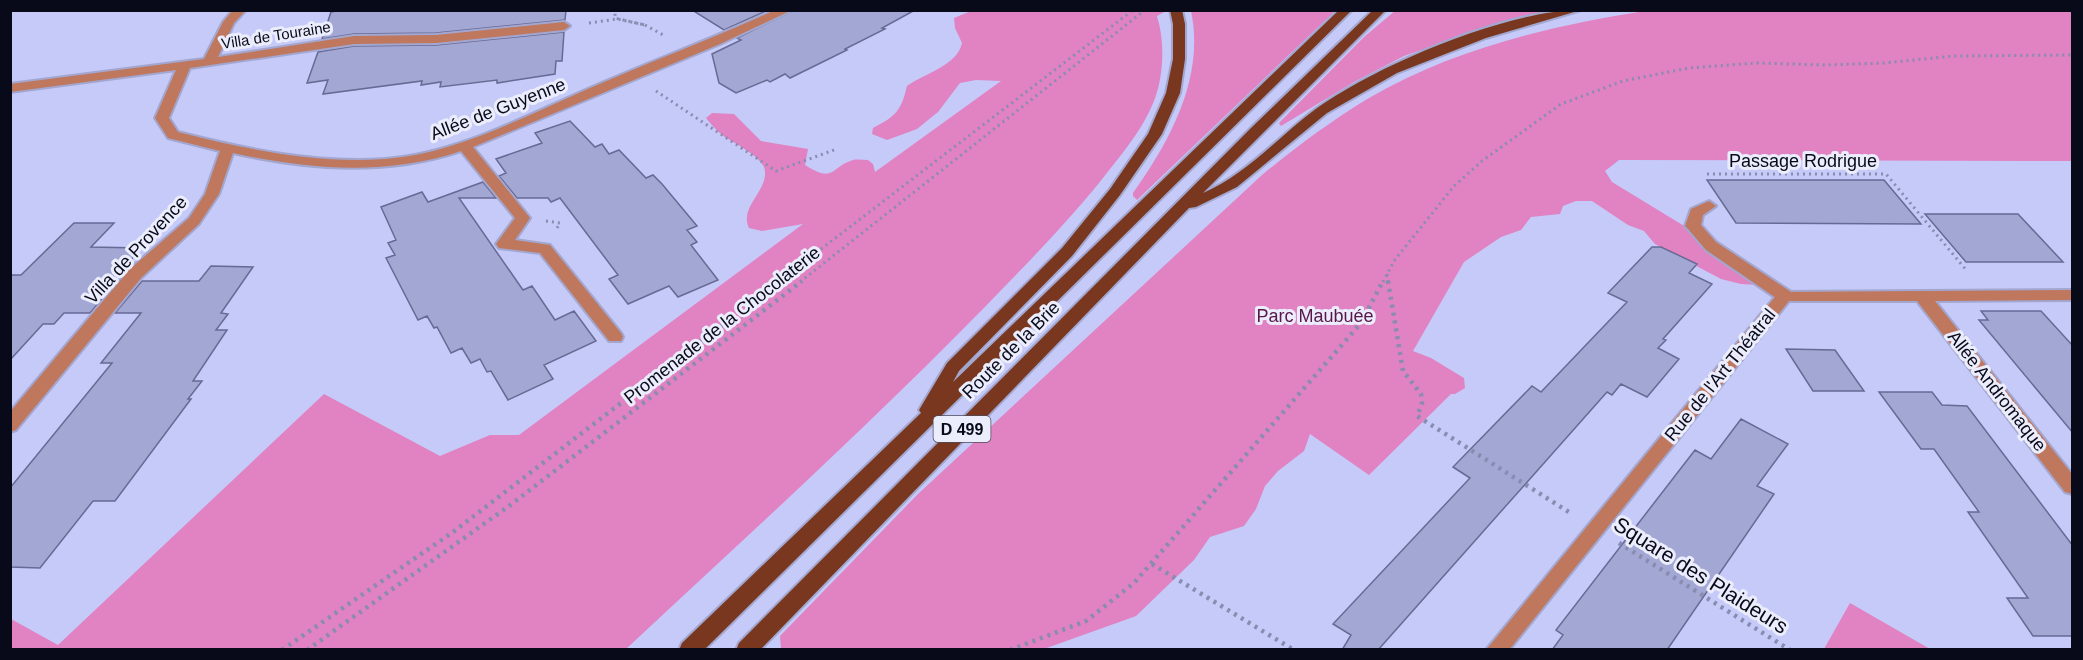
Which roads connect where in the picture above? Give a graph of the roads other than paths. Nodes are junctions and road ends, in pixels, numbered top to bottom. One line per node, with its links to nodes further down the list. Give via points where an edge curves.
1 (240, 10): 8 (street, via 229,22)
2 (786, 10): 11 (street, Allée de Guyenne)
3 (1346, 10): 20 (highway)
4 (1380, 10): 14 (highway, Route de la Brie)
5 (1575, 10): 14 (highway, via 1492,32 1383,75 1314,116 1230,185)
6 (1177, 17): 20 (highway, via 1179,58 1173,93 1155,134 1067,252 953,367)
7 (564, 26): 8 (street, Villa de Touraine, via 436,39 354,40)
8 (209, 62): 9 (street)
9 (185, 65): 10 (street); 12 (street, Allée de Guyenne, via 162,118 173,135)
10 (10, 88)
11 (464, 145): 12 (street, Allée de Guyenne, via 419,158 358,165); 18 (street, via 523,218 504,244 545,249)
12 (228, 149): 19 (street, Villa de Provence, via 212,194 194,221 136,273)
13 (1709, 206): 17 (street, via 1696,212 1693,226 1711,246)
14 (1179, 209): 23 (highway, Route de la Brie / D 499)
15 (1921, 295): 16 (street, Rue de l'Art Théatral); 17 (street, Rue de l'Art Théatral); 21 (street, Allée Andromaque)
16 (2073, 295)
17 (1785, 296): 24 (street, Rue de l'Art Théatral)
18 (615, 337)
19 (10, 425)
20 (918, 427): 22 (highway, D 499)
21 (2073, 487)
22 (689, 650)
23 (746, 650)
24 (1496, 650)

